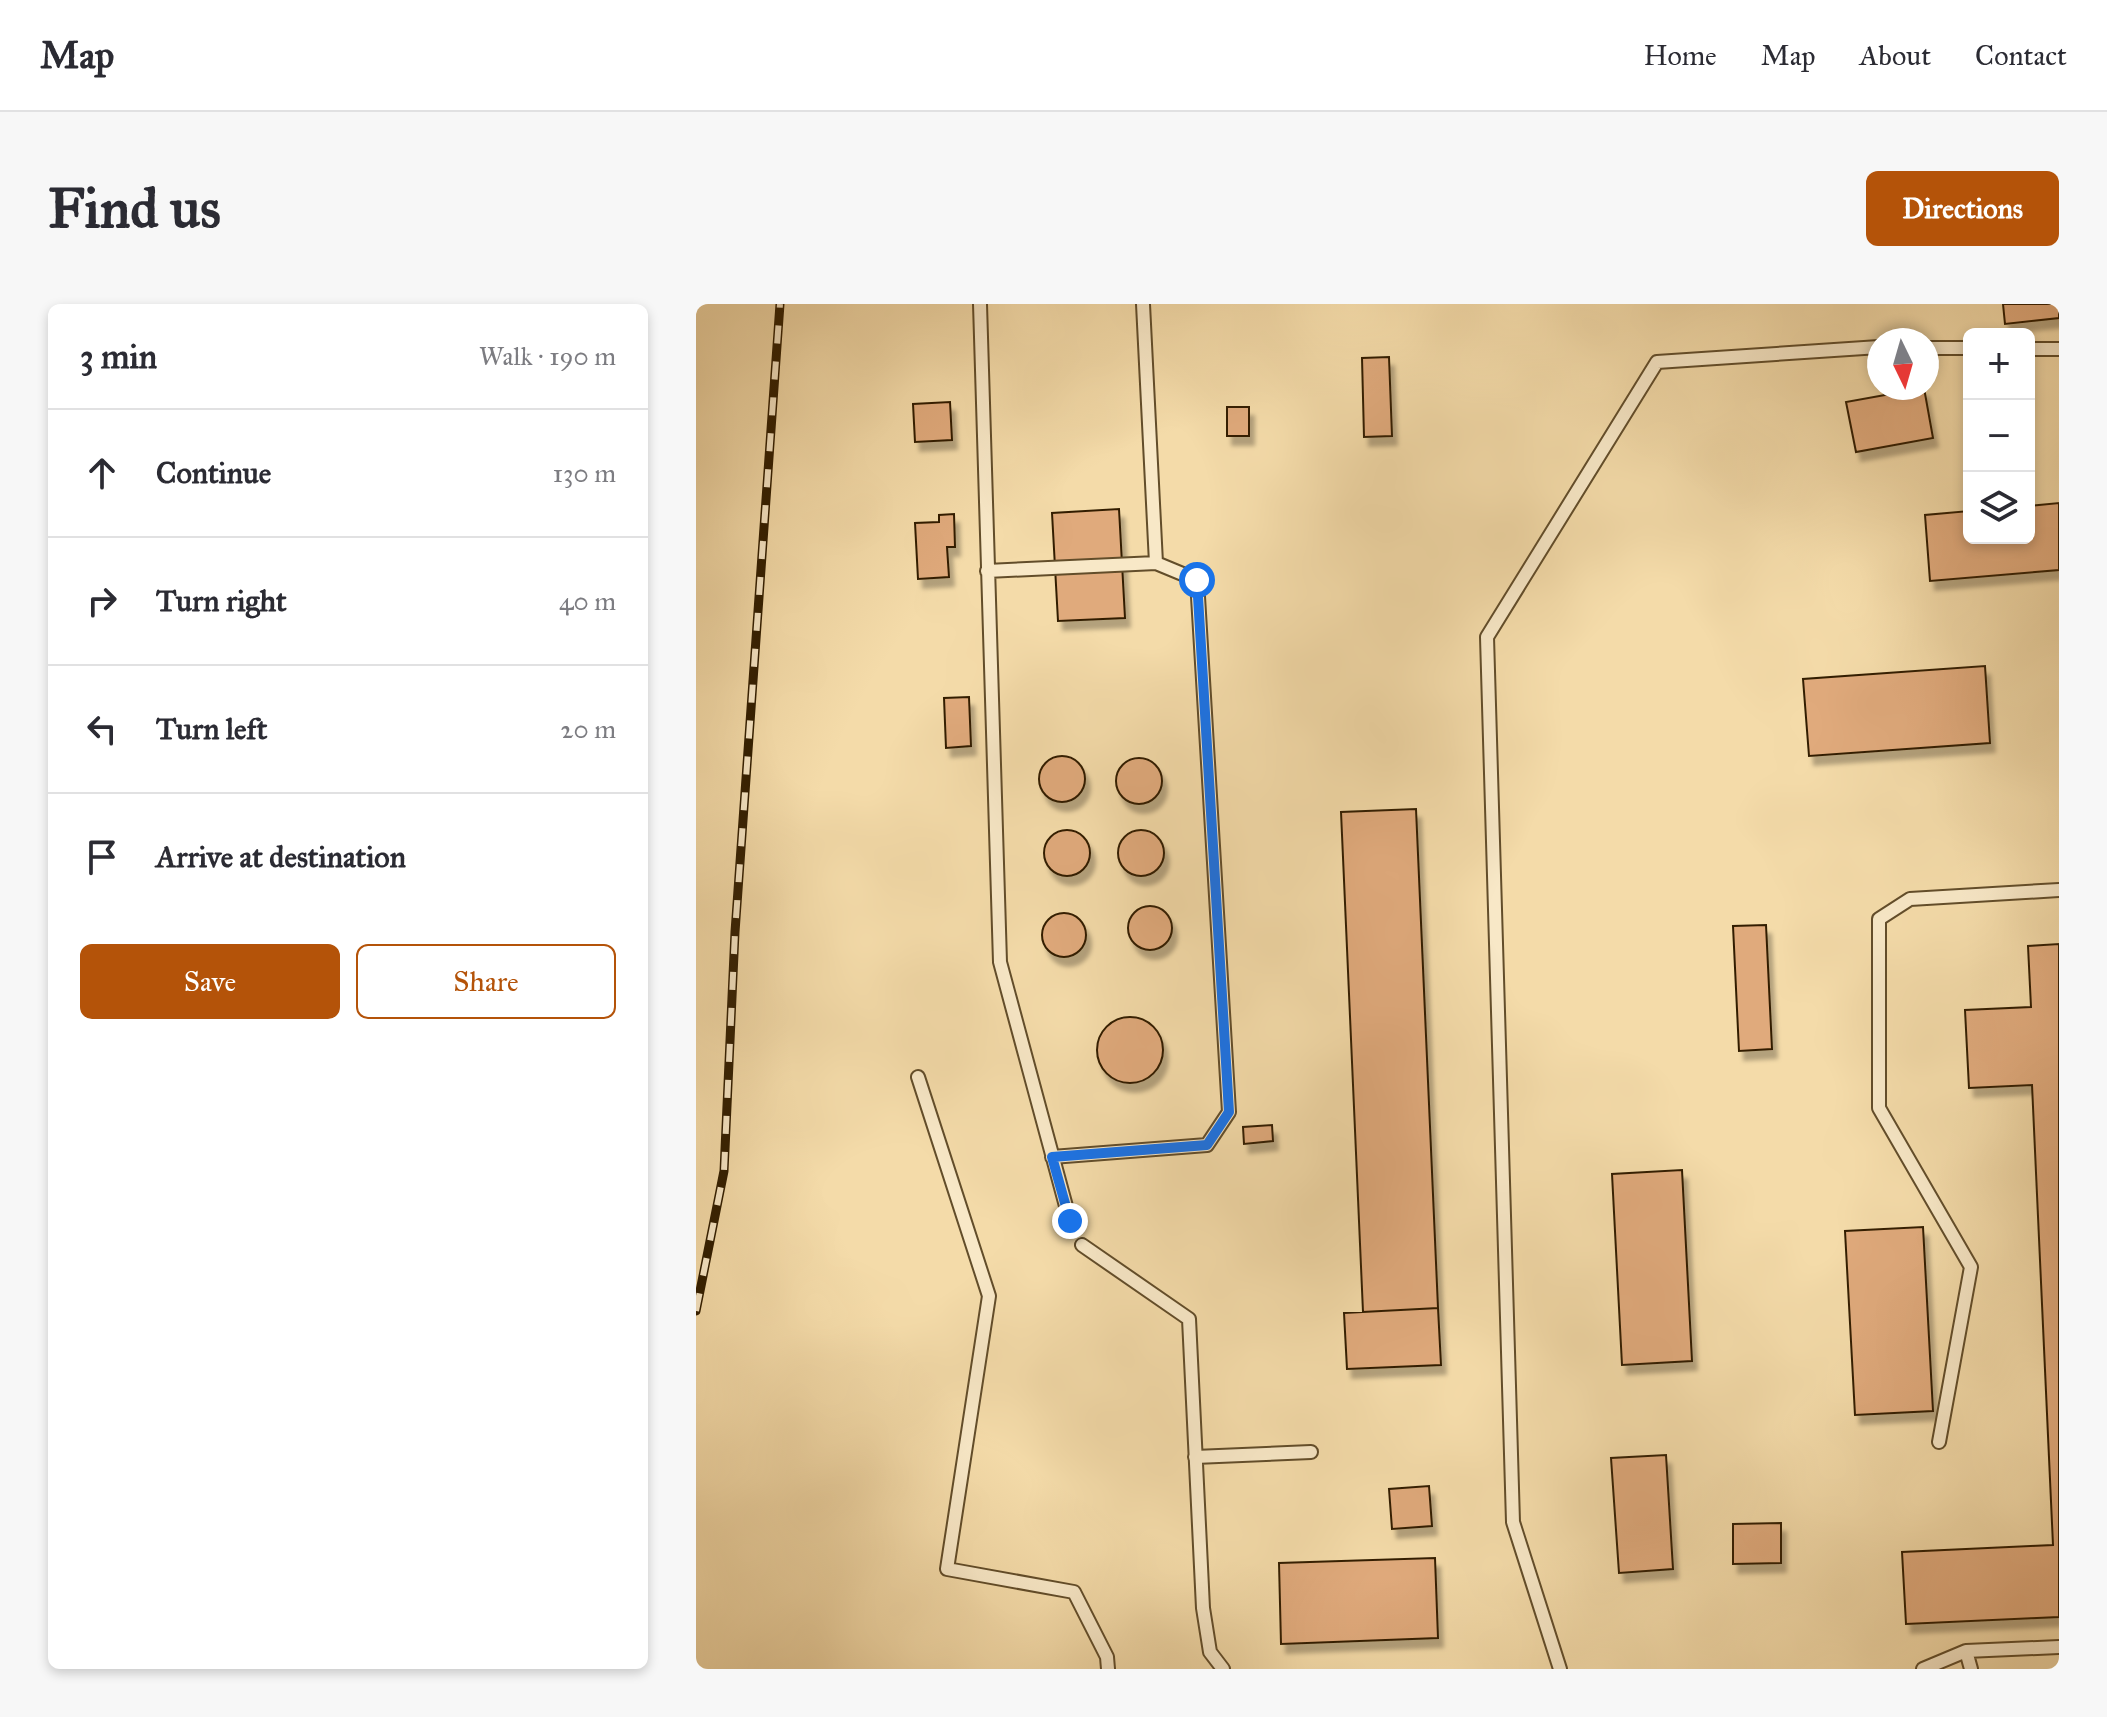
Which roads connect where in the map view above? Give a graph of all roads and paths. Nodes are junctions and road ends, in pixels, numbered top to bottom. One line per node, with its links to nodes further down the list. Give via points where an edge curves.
1 (980, 304): 9 (lane)
2 (1143, 304): 8 (lane)
3 (1867, 348): 22 (lane, via 1657,362 1487,637 1513,1522)
4 (1939, 348): 5 (lane)
5 (1963, 348)
6 (2035, 349): 7 (lane)
7 (2059, 349)
8 (1156, 563): 9 (lane); 12 (lane, via 1197,580 1229,1112 1207,1145)
9 (987, 571): 12 (lane, via 1000,962)
10 (2059, 890): 15 (lane, via 1910,899 1879,919 1879,1108 1971,1267)
11 (918, 1077): 20 (lane, via 989,1296 947,1569 1074,1592)
12 (1052, 1157): 13 (lane)
13 (1070, 1221)
14 (1082, 1245): 17 (lane, via 1189,1319)
15 (1939, 1442)
16 (1311, 1452): 17 (lane)
17 (1195, 1457): 21 (lane, via 1203,1608 1210,1652)
18 (2059, 1647): 19 (lane)
19 (1966, 1651): 23 (lane); 24 (lane)
20 (1108, 1669)
21 (1223, 1669)
22 (1560, 1669)
23 (1923, 1669)
24 (1971, 1669)

